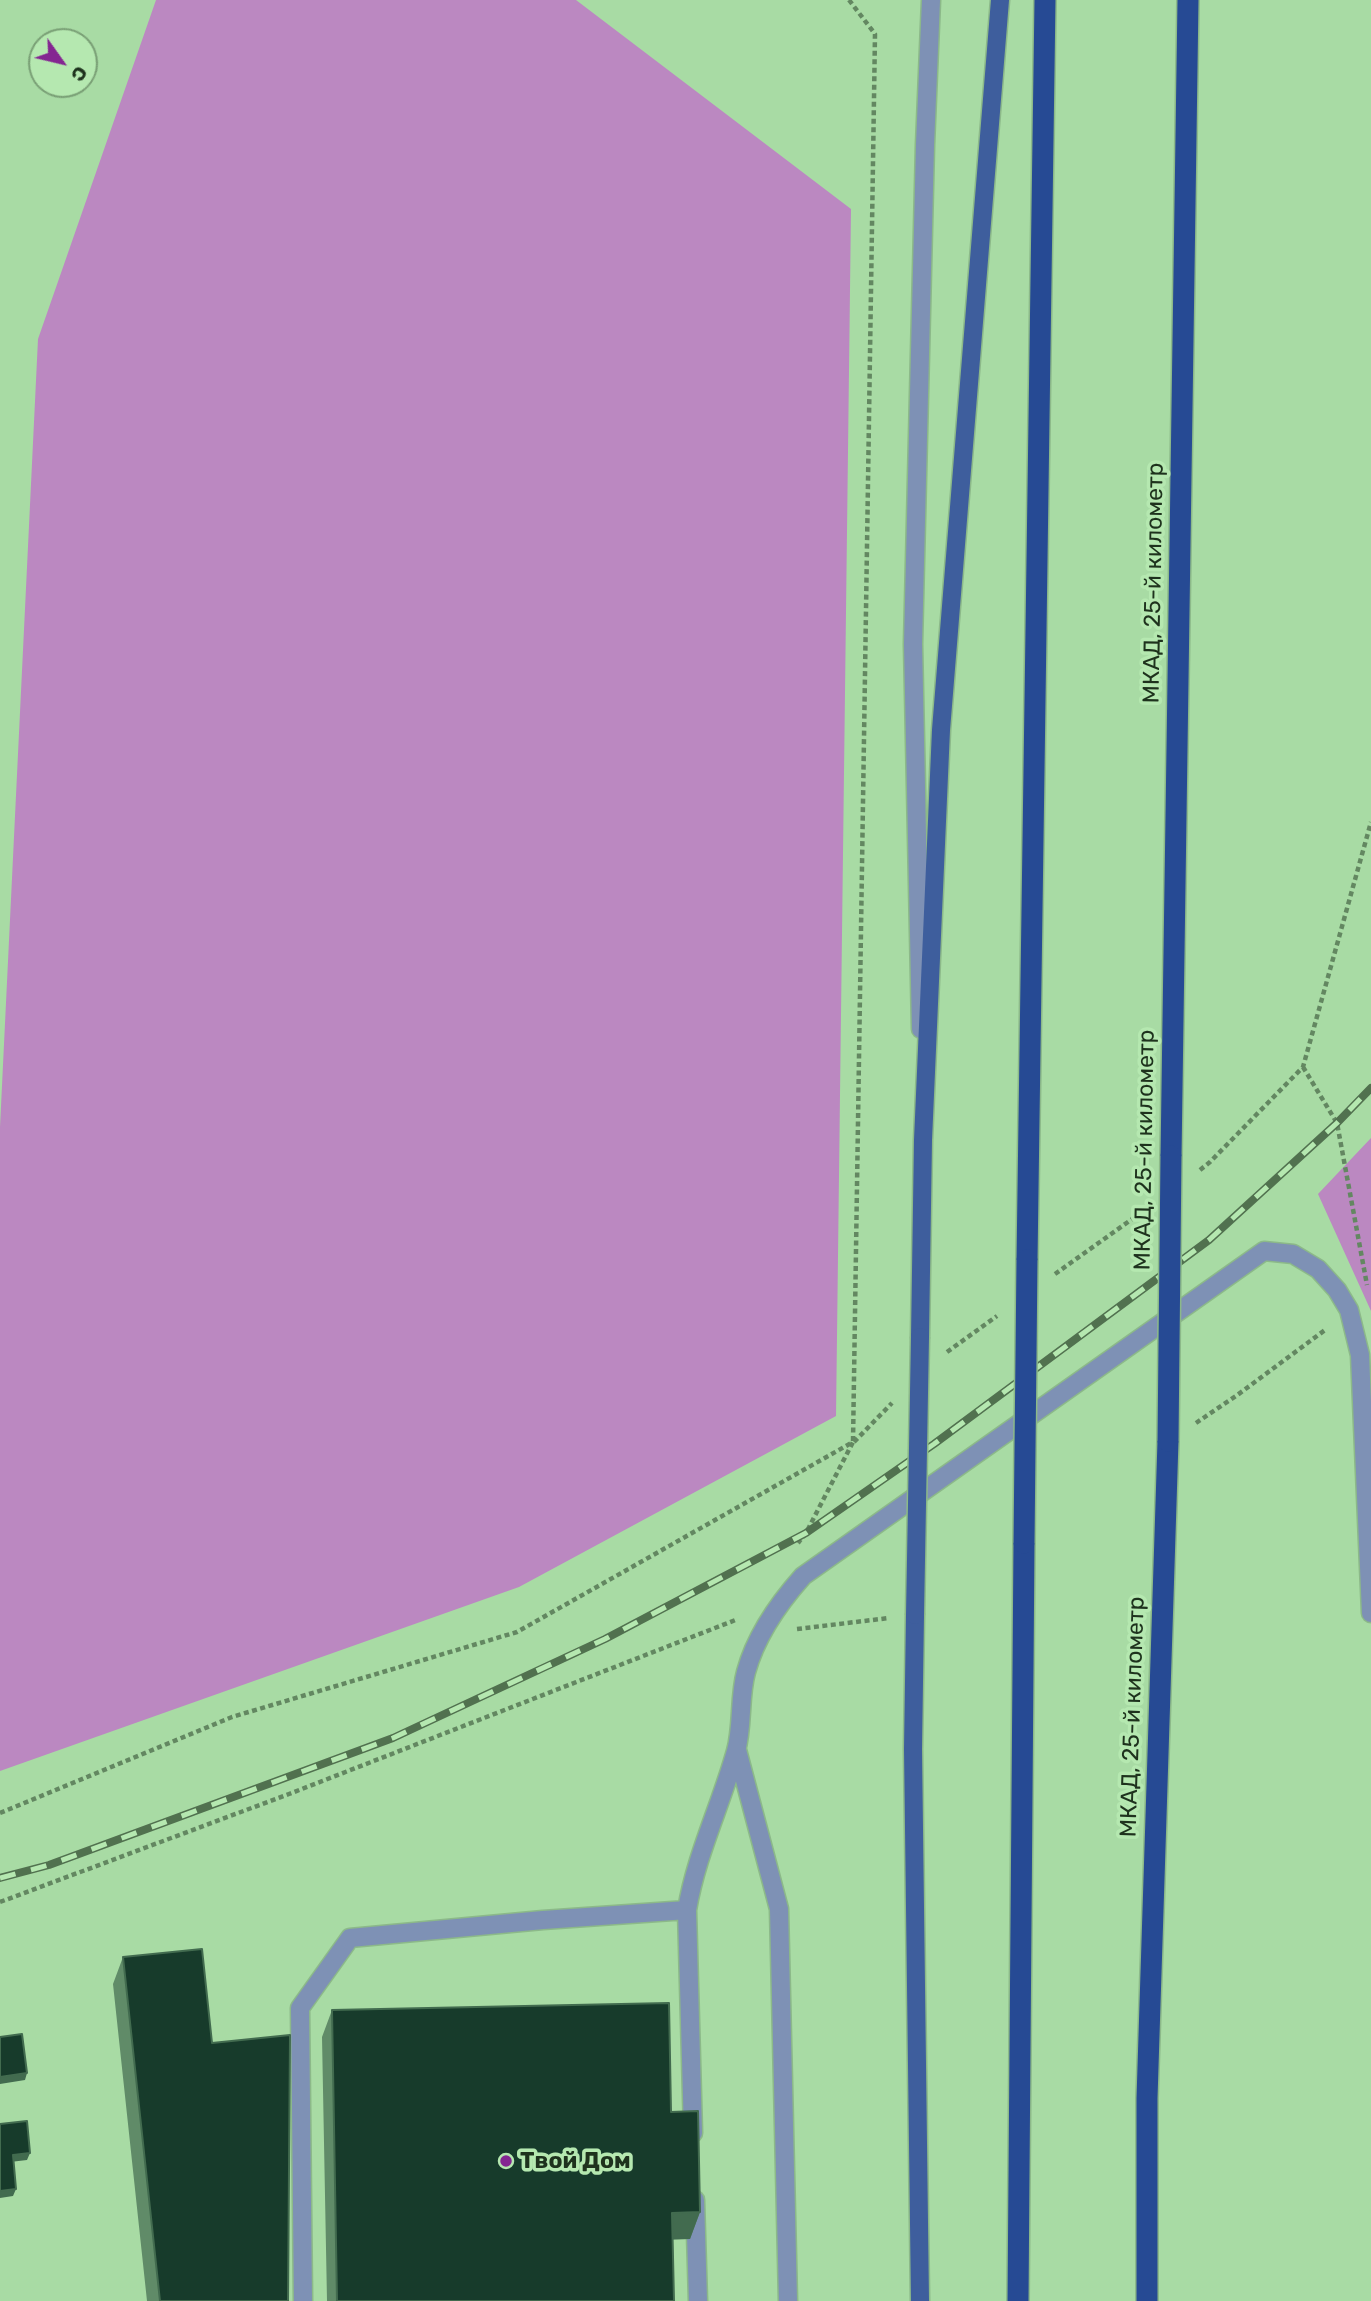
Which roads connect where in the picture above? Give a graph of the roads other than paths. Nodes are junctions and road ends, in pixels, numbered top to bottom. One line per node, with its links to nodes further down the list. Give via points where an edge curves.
1 (931, 0): 5 (street, via 913,644)
2 (1000, 0): 5 (main road, via 941,730)
3 (1045, 0): 15 (highway, bridge)
4 (1188, 0): 16 (highway, МКАД, 25-й километр, bridge, via 1168,1441 1147,2098)
5 (923, 1140): 14 (main road, bridge, via 913,1749)
6 (1371, 1613): 7 (street, via 1360,1355 1349,1310 1318,1269 1293,1254 1264,1251 803,1576 782,1599 761,1634 746,1672)
7 (736, 1749): 8 (street, via 692,1879); 13 (street, via 779,1909)
8 (687, 1910): 9 (street); 11 (street, via 351,1938 300,2008)
9 (694, 2147)
10 (695, 2189): 12 (street)
11 (303, 2301)
12 (698, 2301)
13 (788, 2301)
14 (920, 2301)
15 (1018, 2301)
16 (1147, 2301)

